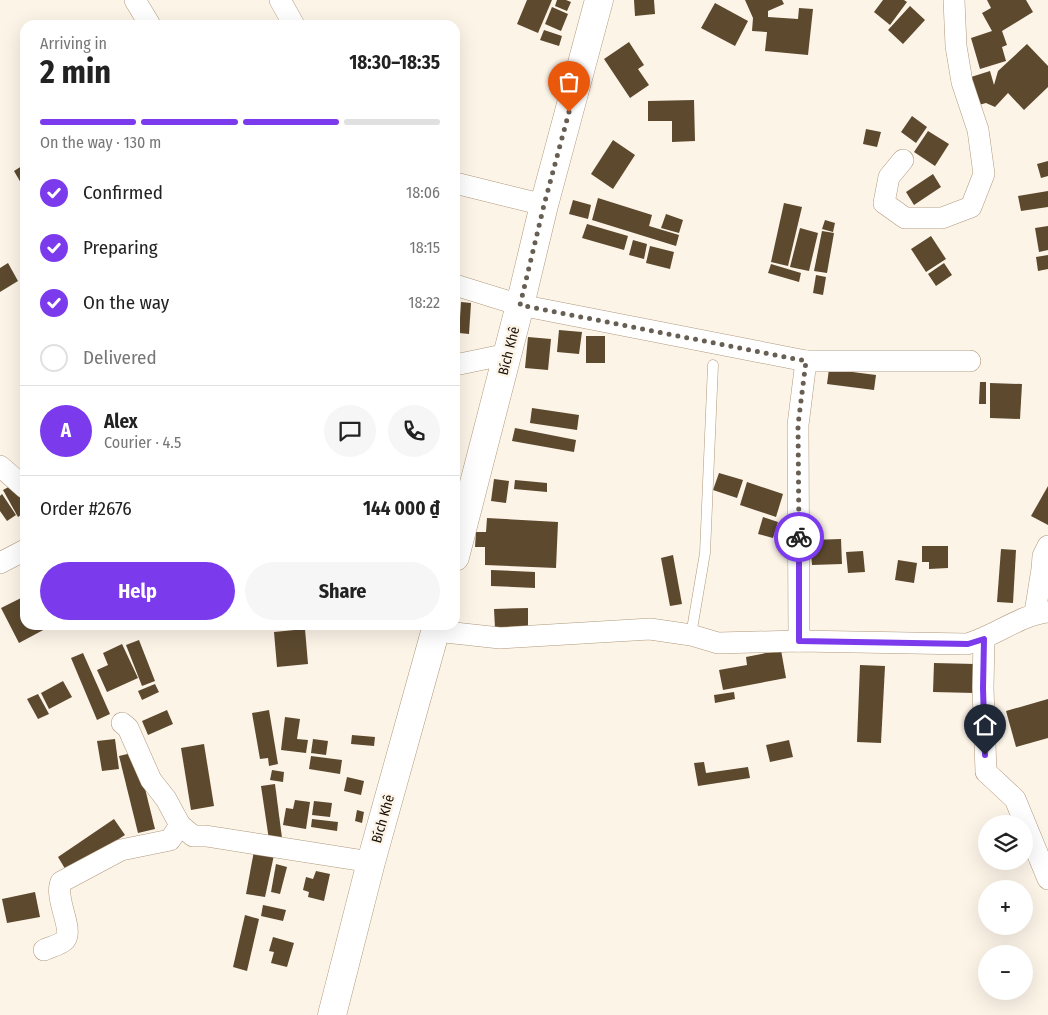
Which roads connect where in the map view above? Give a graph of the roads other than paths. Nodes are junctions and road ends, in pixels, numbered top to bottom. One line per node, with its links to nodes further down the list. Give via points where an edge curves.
1 (135, 0): 5 (street)
2 (280, 0): 6 (street)
3 (599, 0): 9 (main road, Bích Khê)
4 (954, 0): 7 (street, via 957,55 978,130 984,174 971,207 942,218 905,218 884,203 889,177)
5 (147, 20)
6 (291, 20)
7 (903, 160)
8 (460, 184): 9 (street)
9 (544, 205): 11 (main road, Bích Khê)
10 (460, 287): 11 (street)
11 (520, 305): 12 (main road, Bích Khê); 13 (street)
12 (508, 354): 15 (street); 19 (main road, Bích Khê)
13 (806, 361): 14 (street); 28 (street, via 798,425)
14 (970, 362)
15 (460, 364)
16 (713, 365): 26 (lane, via 706,553)
17 (0, 466): 18 (street)
18 (20, 484)
19 (460, 538)
20 (1048, 546): 23 (street, via 1042,556)
21 (20, 553): 22 (street)
22 (0, 563)
23 (1041, 613): 27 (street)
24 (436, 630): 31 (main road, Bích Khê)
25 (450, 630): 26 (street, via 500,638 650,629)
26 (691, 635): 28 (street, via 718,643)
27 (984, 639): 28 (street, via 968,644); 32 (street, via 986,772 1015,800)
28 (799, 641)
29 (122, 723): 30 (street, via 128,728 151,780)
30 (180, 825): 31 (street, via 193,836); 33 (street, via 170,840 121,850 61,882 59,894 67,937)
31 (371, 862): 34 (main road, Bích Khê)
32 (1048, 879)
33 (44, 950)
34 (332, 1015)

